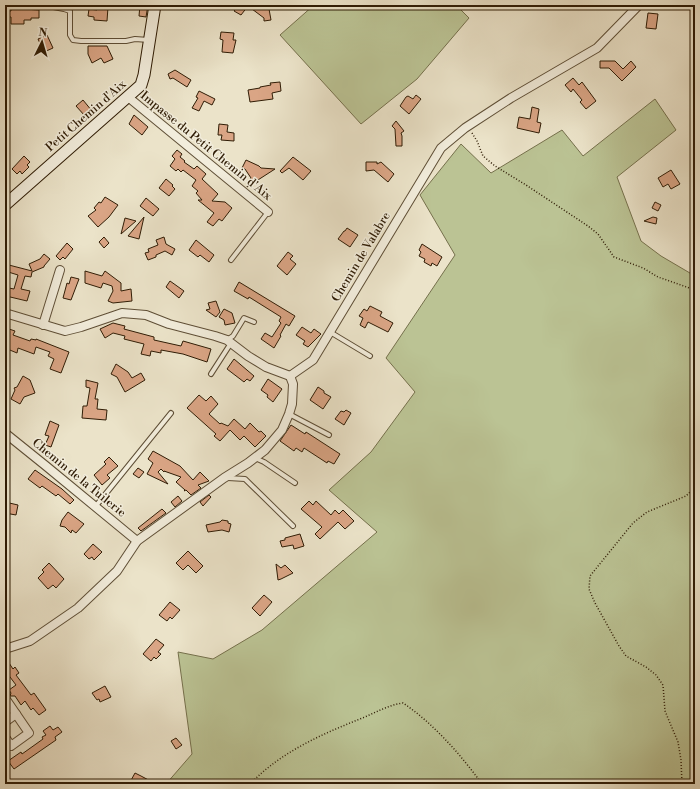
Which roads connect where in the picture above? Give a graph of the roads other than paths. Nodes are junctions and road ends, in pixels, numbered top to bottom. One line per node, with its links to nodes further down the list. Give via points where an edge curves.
1 (43, 5): 4 (lane, via 70,11 70,35 73,40)
2 (155, 5): 4 (street, Petit Chemin d'Aix)
3 (639, 5): 13 (street, Chemin de Valabre, via 597,48 511,98 441,148)
4 (150, 40): 5 (street, Petit Chemin d'Aix, via 141,85)
5 (128, 97): 6 (street, Petit Chemin d'Aix); 7 (street, Impasse du Petit Chemin d'Aix)
6 (7, 198)
7 (268, 212): 8 (lane)
8 (231, 260)
9 (60, 270): 12 (street)
10 (5, 313): 12 (street)
11 (254, 322): 14 (lane, via 244,318)
12 (43, 325): 14 (street, via 65,331 122,312 146,315)
13 (330, 332): 15 (lane); 17 (street, Chemin de Valabre, via 313,360)
14 (229, 342): 16 (lane); 17 (street, via 266,367)
15 (370, 356)
16 (210, 374)
17 (290, 376): 19 (street, via 293,384)
18 (171, 413): 25 (lane)
19 (289, 414): 21 (lane); 22 (street, via 282,430)
20 (5, 433): 25 (street, Chemin de la Tuilerie)
21 (329, 435)
22 (255, 458): 23 (street); 24 (lane)
23 (224, 478): 26 (lane, via 245,479); 27 (street)
24 (295, 483)
25 (95, 507): 27 (street, Chemin de la Tuilerie)
26 (293, 526)
27 (137, 541): 28 (street, via 117,571 78,608 30,641)
28 (5, 649)
29 (5, 698): 30 (street)
30 (16, 714): 31 (street); 32 (street, via 30,732 11,746)
31 (5, 722)
32 (5, 737)

